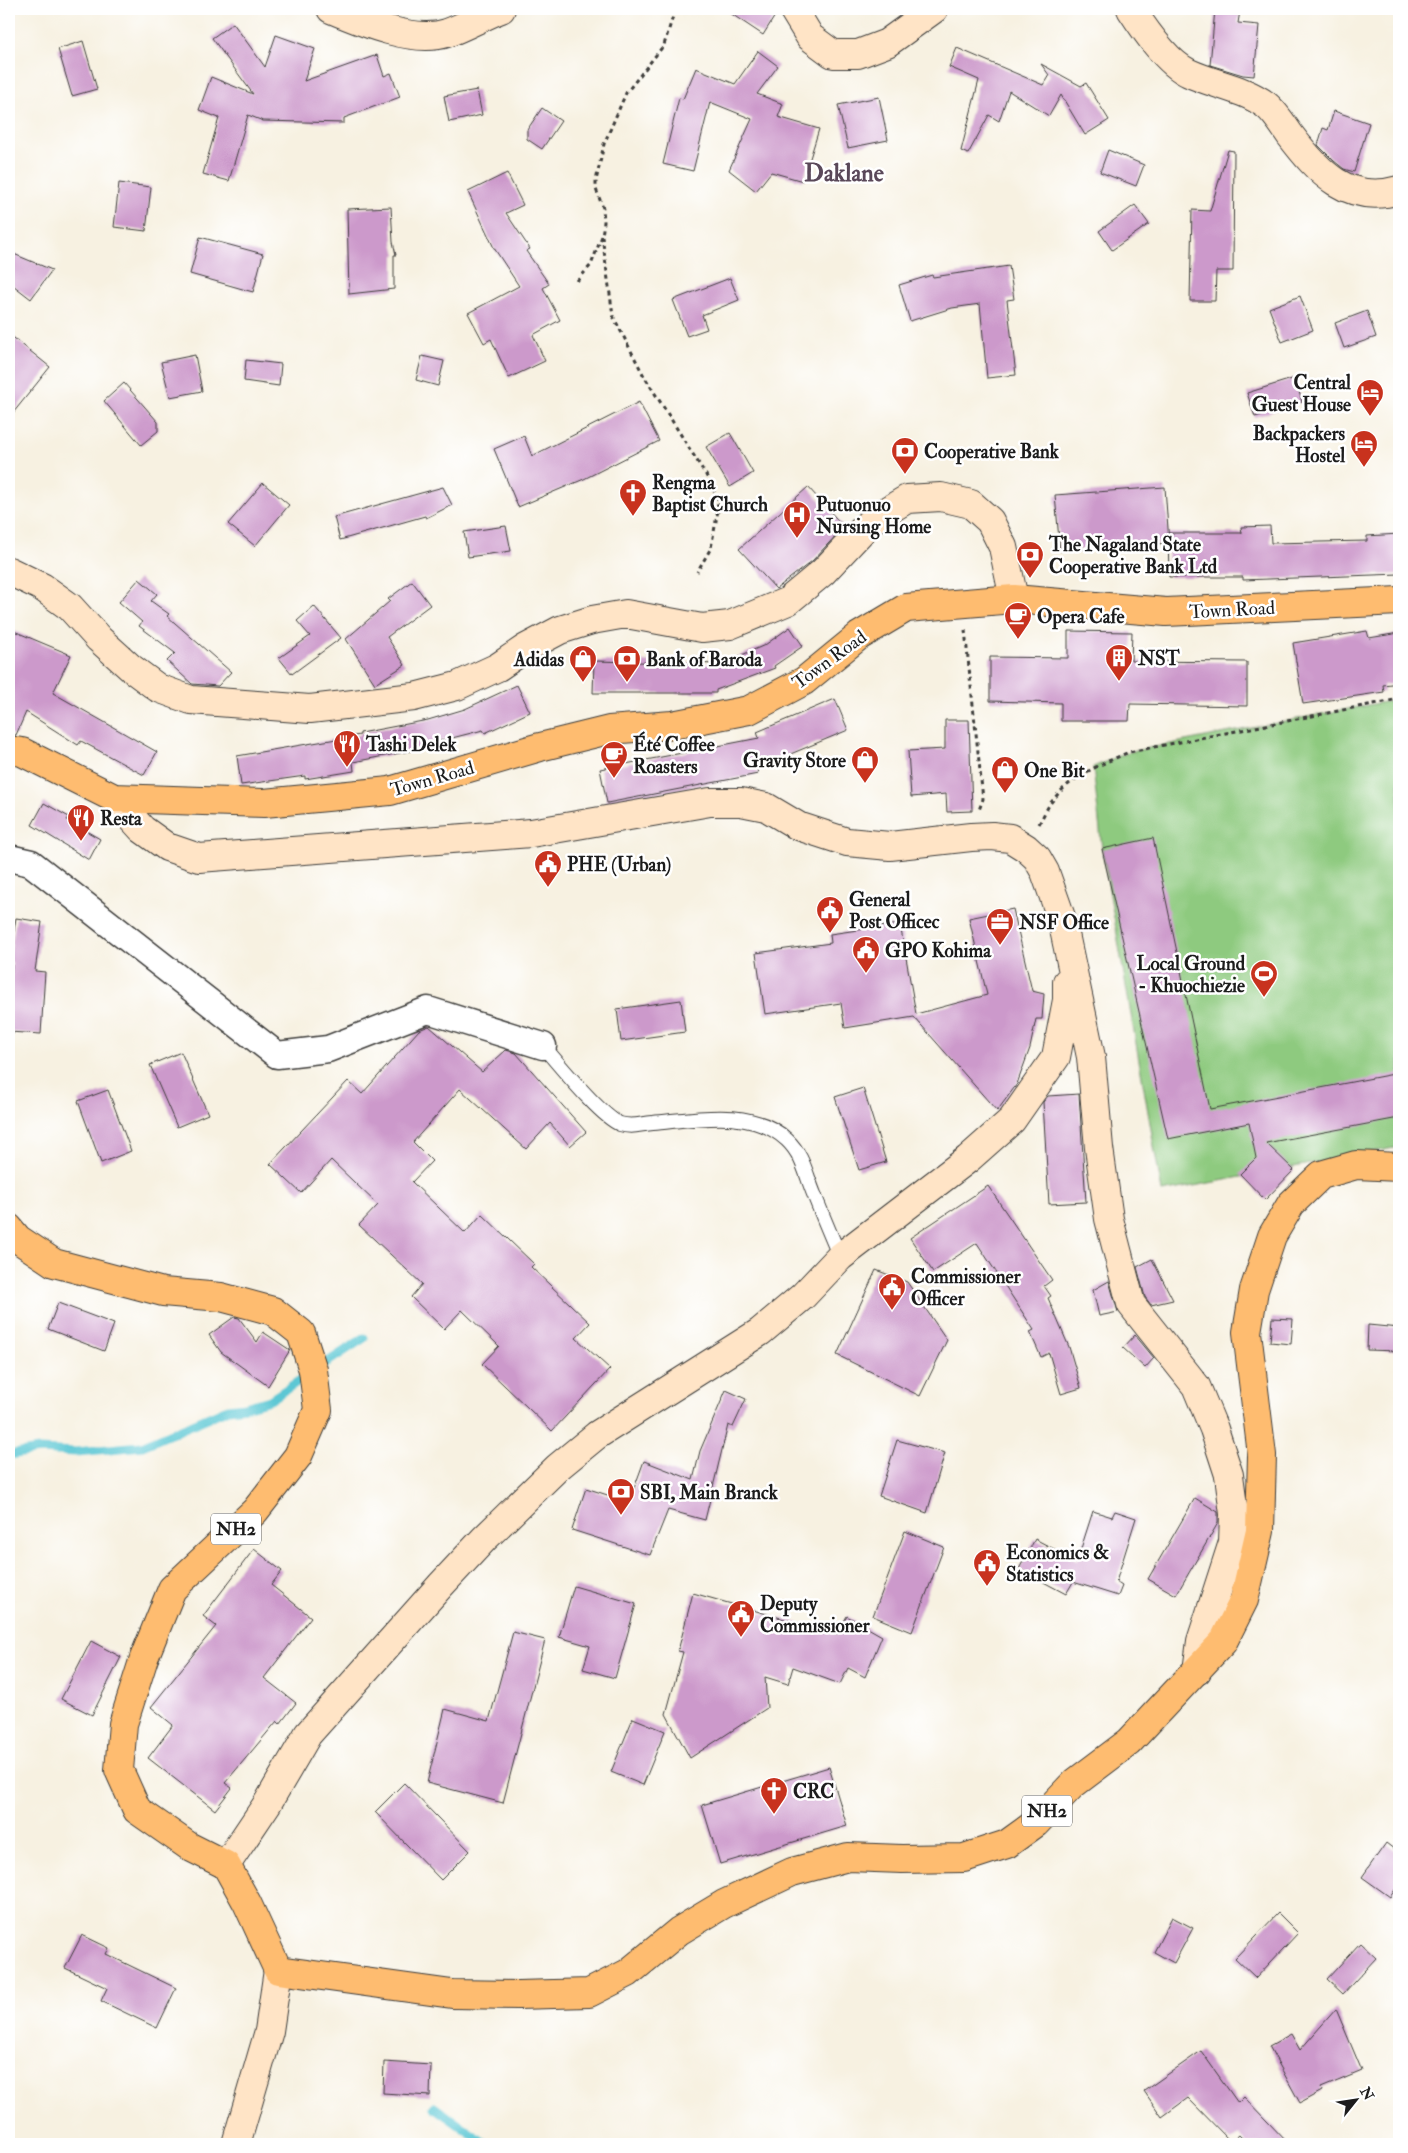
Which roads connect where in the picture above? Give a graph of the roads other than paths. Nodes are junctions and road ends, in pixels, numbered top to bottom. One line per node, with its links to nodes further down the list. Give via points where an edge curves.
1 (332, 9): 2 (street, via 389,30 428,36 447,33)
2 (501, 9)
3 (793, 9): 4 (street, via 810,37 833,54 858,54 887,43)
4 (934, 9)
5 (1131, 9): 6 (street, via 1166,54 1187,72 1244,91 1268,106 1296,143 1336,184 1361,194)
6 (1399, 190)
7 (9, 571): 8 (street, via 42,587 70,607 99,639 158,688 191,700 310,708 414,698 457,686 498,667 560,630 592,620 626,614 702,628 730,625 788,601 822,572 872,520 906,499 941,497 971,504 990,520 1003,548)
8 (1014, 599): 9 (highway, Town Road, via 1166,612); 11 (highway, Town Road, via 906,608 859,636 804,681 749,710 672,725 609,730 390,791 264,803)
9 (1399, 600)
10 (9, 750): 11 (highway, Town Road, via 22,752)
11 (114, 798): 13 (street, via 142,829 160,843 199,858 531,833 710,802 741,802 766,807 798,826 824,836 872,846 971,837 1010,838 1037,858 1048,878 1062,920)
12 (9, 858): 14 (street, via 31,863 277,1055 328,1049 428,1010)
13 (1067, 948): 17 (street, via 1067,1000 1056,1057 1012,1120 938,1183); 18 (street, via 1091,1057 1108,1219 1131,1304 1196,1386 1230,1475 1233,1542 1201,1641)
14 (542, 1046): 17 (lane, via 604,1114 618,1123 633,1127 717,1118 744,1119 769,1126 788,1141 804,1163)
15 (1399, 1167): 18 (highway, NH2, via 1356,1165 1321,1175 1291,1204 1272,1236 1254,1290 1247,1332 1262,1455 1260,1531 1244,1600 1223,1642)
16 (9, 1228): 19 (highway, NH2, via 18,1239 54,1263 162,1292 221,1297 273,1311 301,1333 313,1370 318,1410 298,1456 255,1511 172,1589 144,1658 123,1724 119,1770 137,1810 190,1847)
17 (840, 1257): 19 (street, via 803,1296 760,1332 597,1435 558,1467 484,1539 397,1631 308,1734 267,1804)
18 (1197, 1671): 20 (highway, NH2, via 1130,1742 1072,1785 1036,1823 1007,1844 964,1858 848,1857 792,1872 724,1904 678,1931 628,1973 589,1993 452,1994)
19 (226, 1864): 20 (highway)
20 (278, 1970): 21 (street, via 269,2031)
21 (236, 2144)

